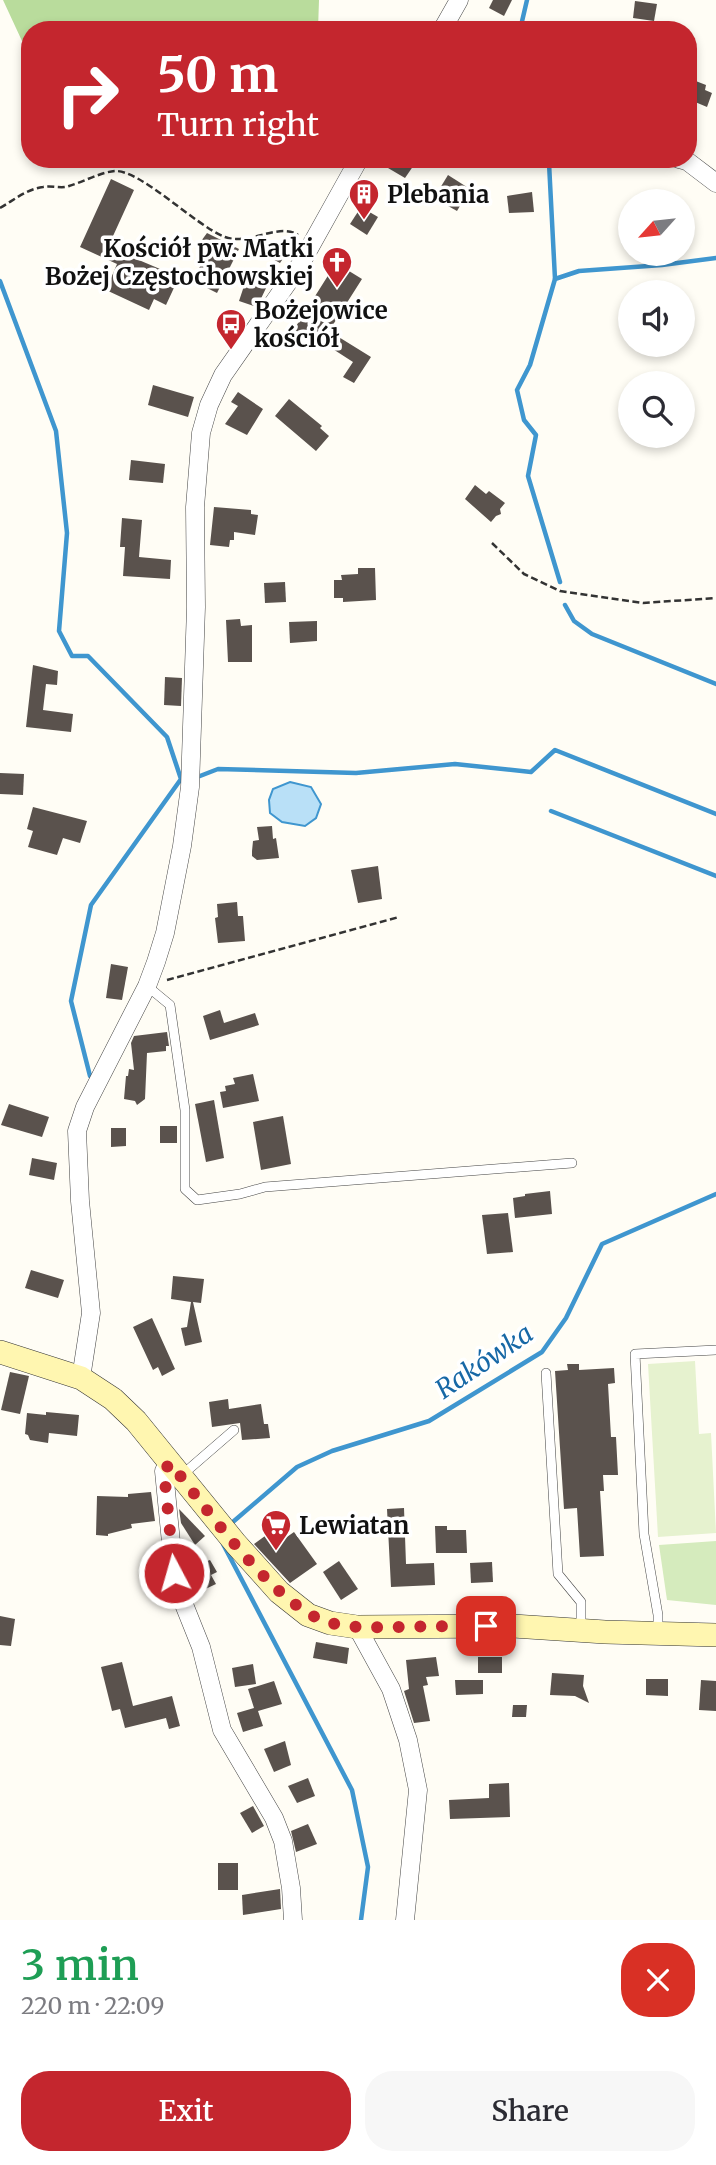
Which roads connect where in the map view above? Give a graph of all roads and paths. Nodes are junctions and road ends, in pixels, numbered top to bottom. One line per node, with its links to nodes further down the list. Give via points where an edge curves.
1 (459, 0): 2 (street)
2 (447, 21)
3 (354, 168): 7 (street)
4 (696, 168): 5 (street)
5 (716, 183)
6 (0, 208): 7 (path, via 27,191 44,186 65,188 116,171 139,179 226,237 251,239 272,232 294,232)
7 (312, 246): 11 (street, via 223,375 204,421 196,487 190,787 165,933)
8 (492, 543): 9 (path, via 524,574 560,591 643,603)
9 (716, 598)
10 (399, 917): 11 (path)
11 (147, 986): 12 (lane, via 170,1004 185,1110 185,1189 197,1200 265,1187); 16 (street, via 79,1119 80,1200 91,1313)
12 (572, 1163)
13 (716, 1350): 21 (lane, via 635,1353 644,1534)
14 (0, 1352): 16 (street)
15 (546, 1373): 20 (lane, via 558,1574 581,1602)
16 (81, 1378): 18 (street, via 136,1421)
17 (233, 1430): 18 (lane)
18 (175, 1469): 19 (street, via 294,1606 330,1623); 23 (street, via 164,1471 174,1573 201,1647 222,1730 283,1841)
19 (357, 1627): 20 (street); 24 (street, via 391,1689 418,1790)
20 (580, 1630): 21 (street)
21 (658, 1634): 22 (street)
22 (716, 1635)
23 (293, 1920)
24 (405, 1920)

